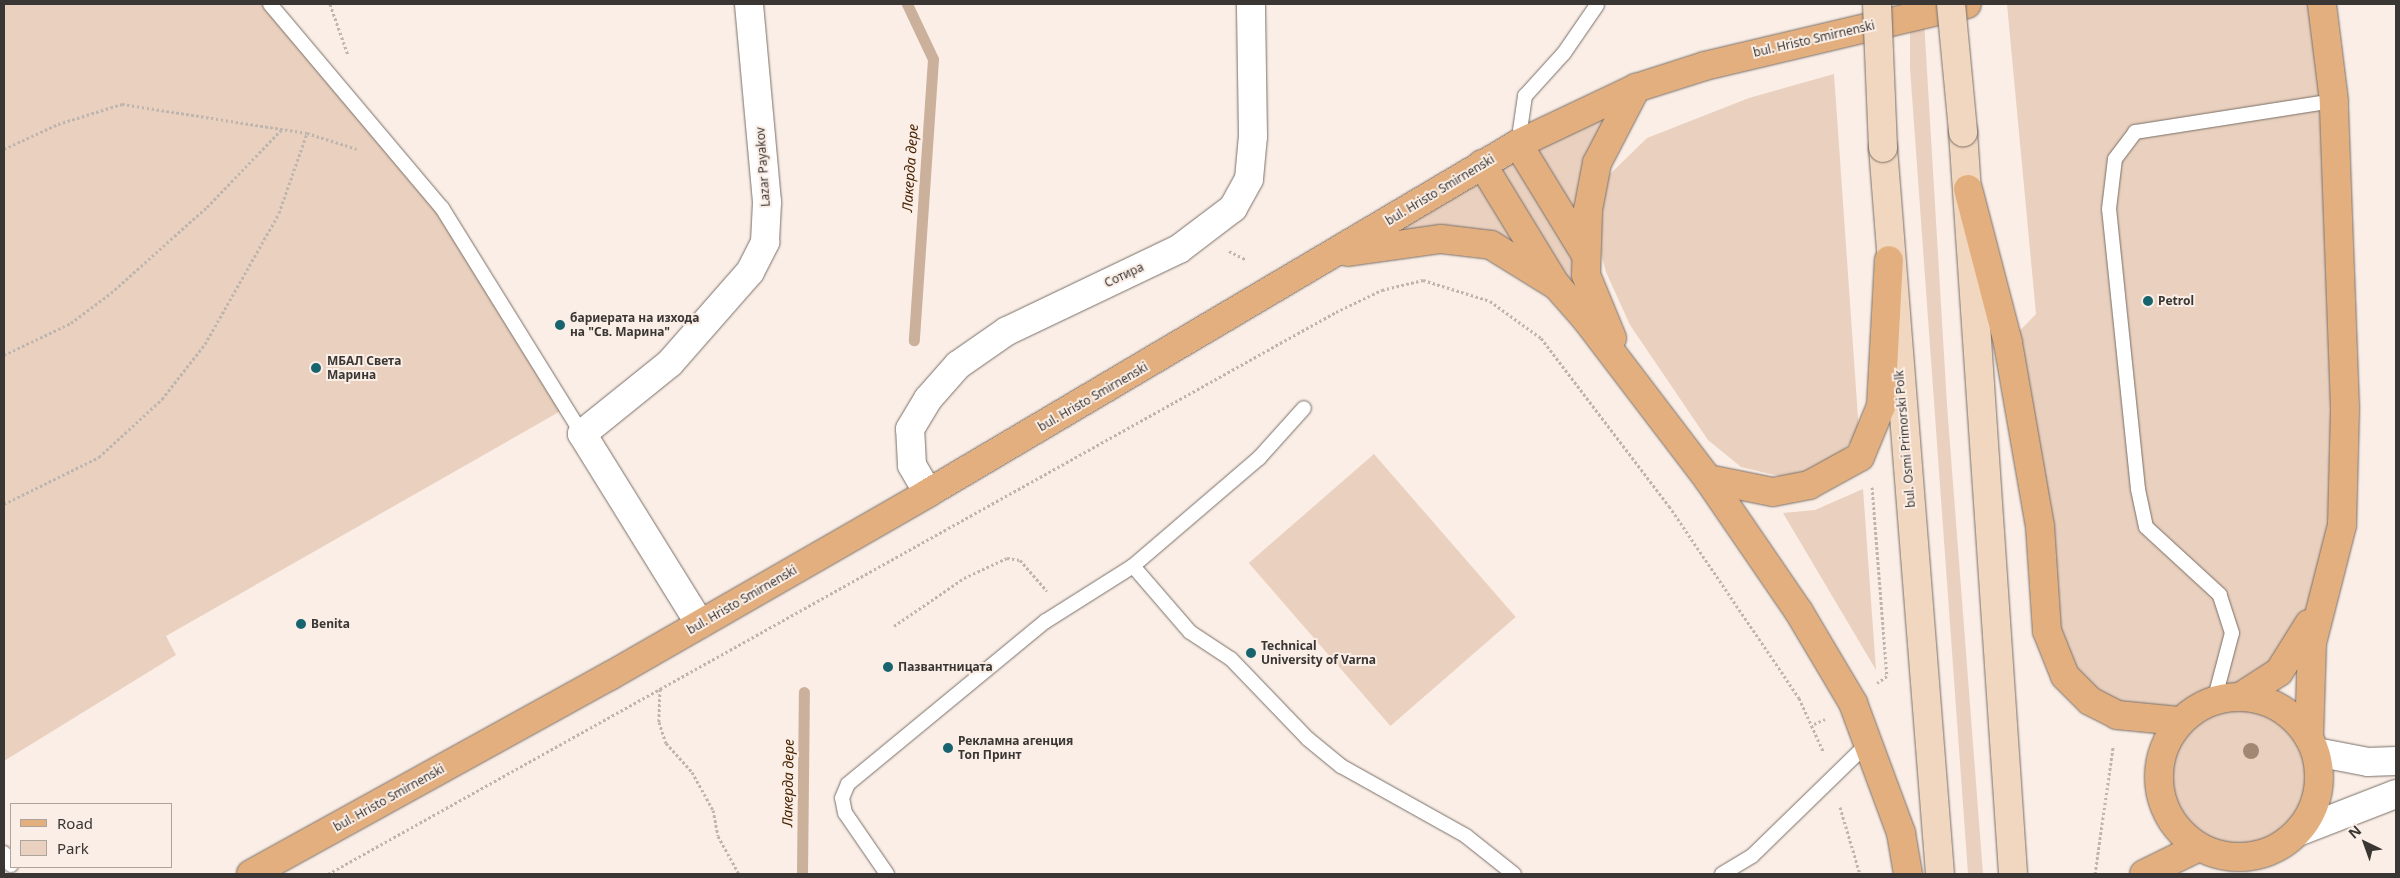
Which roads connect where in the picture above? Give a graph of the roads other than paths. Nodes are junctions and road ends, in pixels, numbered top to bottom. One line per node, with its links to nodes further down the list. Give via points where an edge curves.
1 (270, 4): 20 (lane, via 442,208)
2 (749, 4): 20 (street, Lazar Payakov, via 767,202 765,242 750,272 670,363)
3 (1251, 4): 22 (street, Сотира, via 1253,136 1249,179 1233,208 1179,249 1007,331 958,365 928,399 910,429 912,465)
4 (1877, 4): 16 (main road, bul. Osmi Primorski Polk, bridge)
5 (1951, 4): 13 (main road, bridge)
6 (1967, 4): 9 (main road, bul. Hristo Smirnenski, via 1788,44)
7 (2322, 4): 10 (main road)
8 (1597, 5): 11 (lane, via 1564,52 1525,96)
9 (1636, 88): 11 (main road, bul. Hristo Smirnenski); 15 (main road, via 1597,163 1588,210)
10 (2334, 100): 24 (main road, via 2346,408 2342,525); 26 (lane, via 2135,132 2115,159 2109,209 2138,489 2146,527 2220,595 2232,633)
11 (1518, 144): 12 (main road, bul. Hristo Smirnenski); 15 (main road)
12 (1482, 164): 14 (main road, bul. Hristo Smirnenski); 17 (main road)
13 (1968, 189): 27 (main road, via 2008,343 2040,526 2047,631 2065,676 2090,701 2118,714); 40 (main road)
14 (1334, 254): 17 (main road, via 1441,239 1491,245); 22 (main road, bul. Hristo Smirnenski)
15 (1586, 255): 18 (main road, via 1586,275)
16 (1889, 260): 21 (main road, via 1881,406 1869,442 1860,457 1838,473 1809,485 1773,492); 39 (main road, bul. Osmi Primorski Polk)
17 (1557, 286): 18 (main road)
18 (1624, 367): 21 (main road)
19 (1304, 408): 23 (lane, via 1259,458)
20 (582, 434): 25 (street)
21 (1708, 479): 28 (main road, via 1799,612 1853,704)
22 (928, 493): 25 (main road, bul. Hristo Smirnenski)
23 (1133, 566): 35 (lane, via 1062,611 848,784 842,798 845,813); 36 (lane, via 1190,632 1231,659 1308,739 1341,766 1466,836)
24 (2322, 596): 26 (main road, via 2298,648 2280,672); 29 (main road, via 2308,677)
25 (700, 624): 34 (main road, bul. Hristo Smirnenski)
26 (2227, 699): 27 (main road); 29 (main road, via 2280,708)
27 (2179, 721): 33 (main road, via 2159,765 2161,797 2174,826)
28 (1868, 743): 37 (lane, via 1752,856); 38 (main road, via 1901,833)
29 (2312, 745): 30 (street, via 2368,762); 32 (main road, via 2319,789 2312,812)
30 (2396, 761)
31 (2396, 794): 32 (street)
32 (2298, 832): 33 (main road, via 2268,852 2251,857 2233,858)
33 (2199, 848): 41 (main road)
34 (251, 874)
35 (887, 874)
36 (1514, 874)
37 (1722, 874)
38 (1908, 874)
39 (1940, 874)
40 (2013, 874)
41 (2144, 874)

